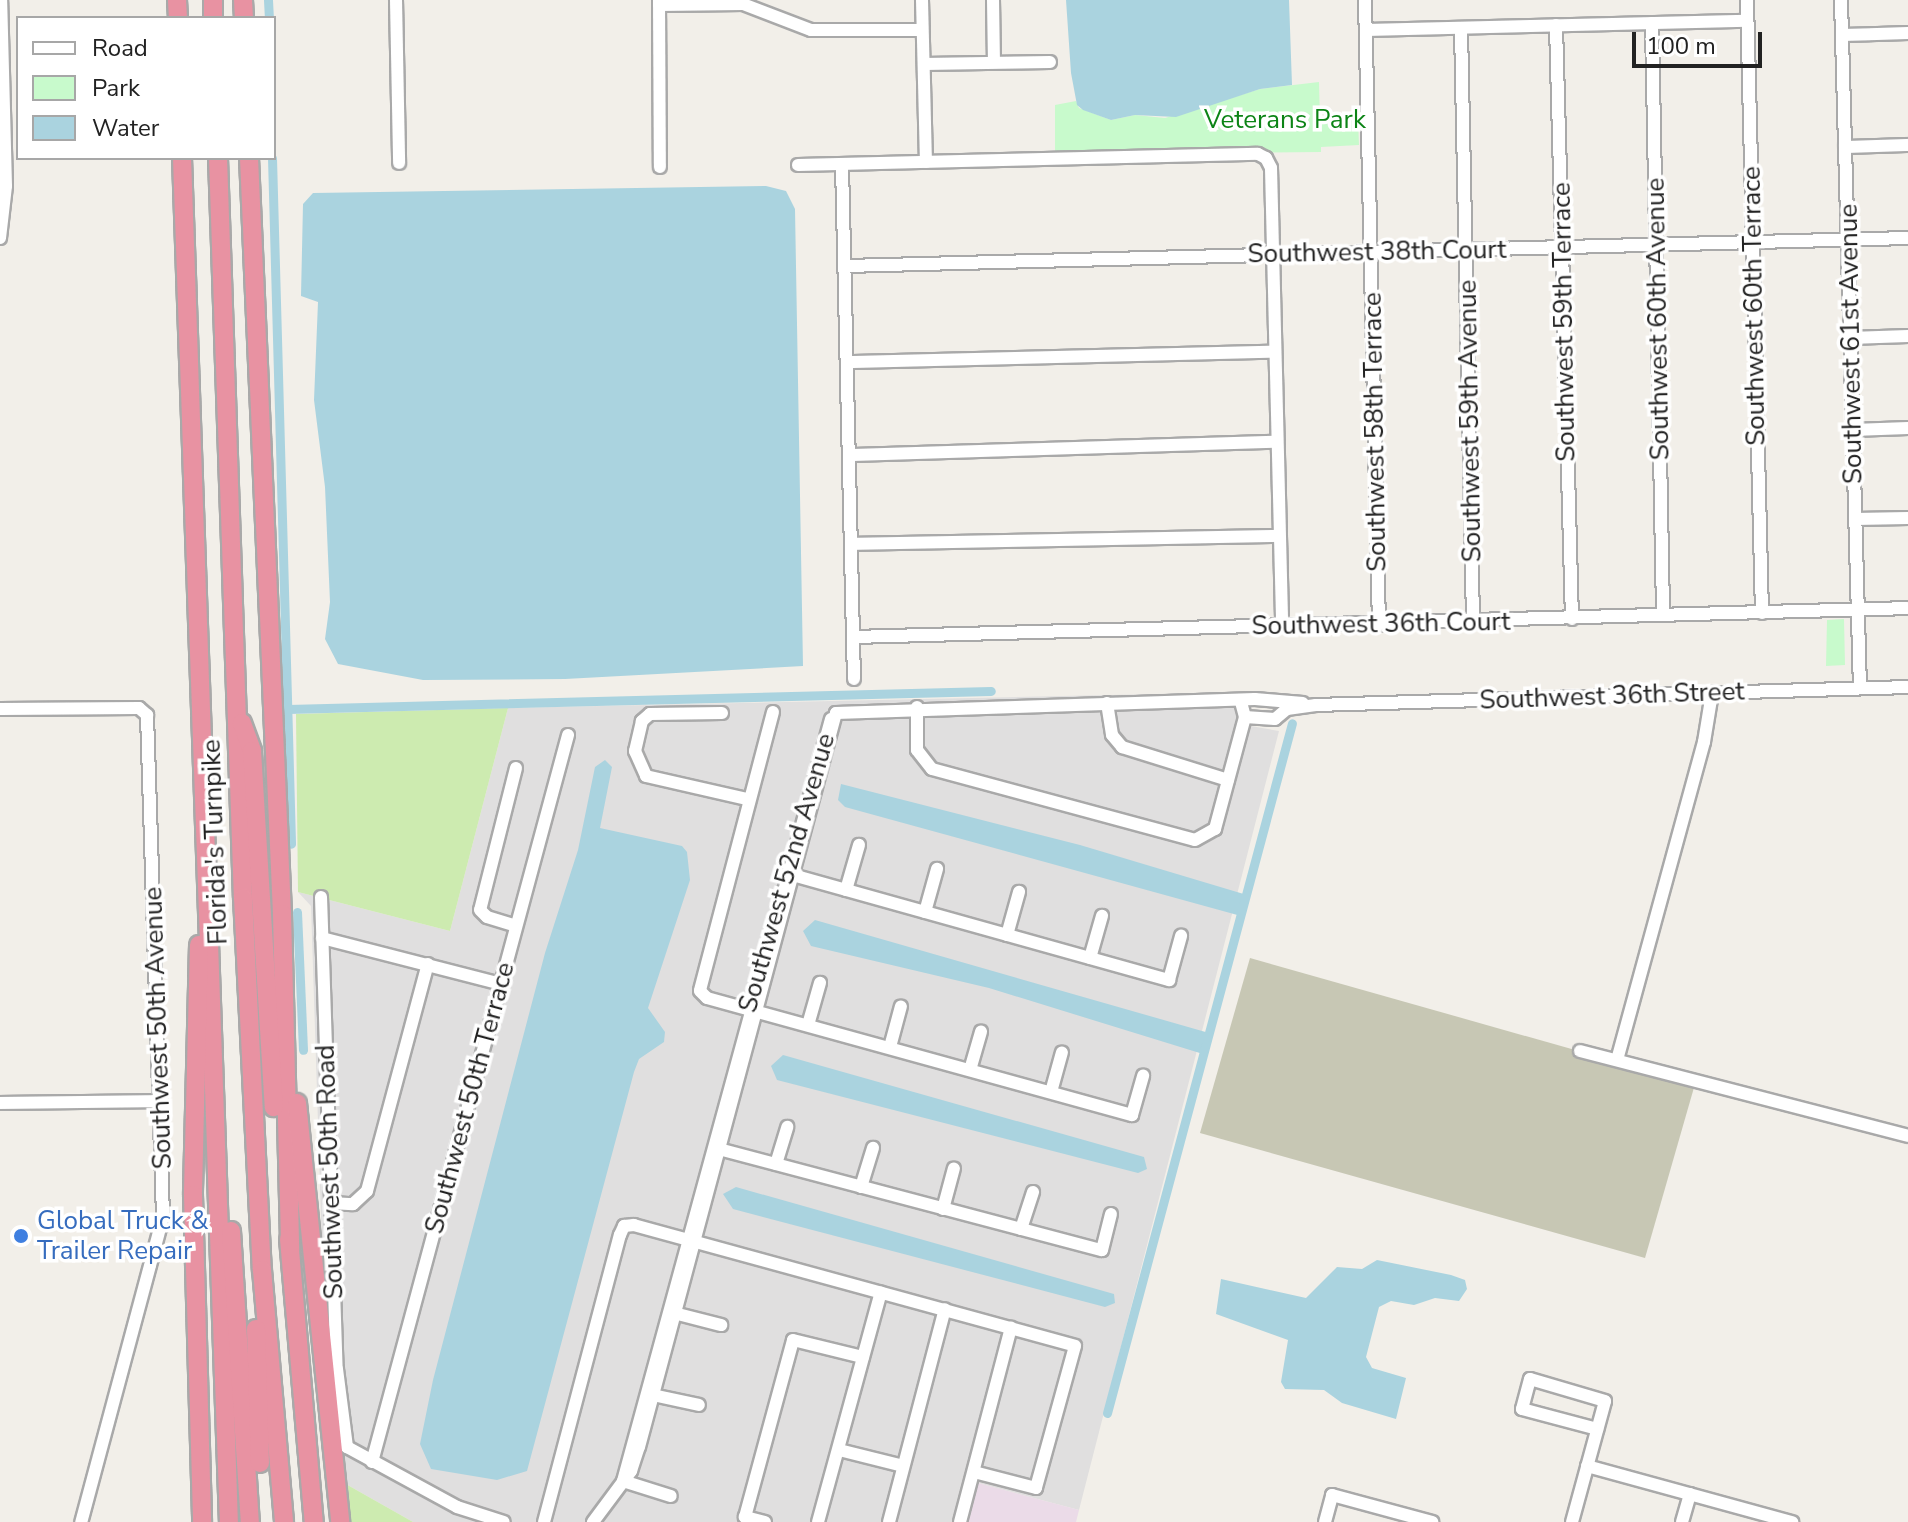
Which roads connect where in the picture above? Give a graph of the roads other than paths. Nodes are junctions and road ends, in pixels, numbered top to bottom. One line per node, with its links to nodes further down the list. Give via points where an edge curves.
1 (1, 0): 30 (street, via 6,186)
2 (396, 0): 26 (street)
3 (922, 0): 13 (street)
4 (993, 0): 17 (street)
5 (1365, 0): 14 (street, Southwest 58th Terrace)
6 (1747, 0): 9 (street, Southwest 60th Terrace)
7 (1841, 0): 16 (street, Southwest 61st Avenue)
8 (659, 2): 13 (street, via 743,4 811,30); 29 (street)
9 (1747, 21): 10 (street); 33 (street, Southwest 60th Terrace)
10 (1652, 23): 11 (street); 34 (street, Southwest 60th Avenue)
11 (1556, 25): 12 (street); 35 (street, Southwest 59th Terrace)
12 (1461, 28): 14 (street); 36 (street, Southwest 59th Avenue)
13 (922, 30): 19 (street)
14 (1366, 30): 38 (street, Southwest 58th Terrace)
15 (1908, 33): 16 (street)
16 (1842, 35): 21 (street, Southwest 61st Avenue)
17 (994, 62): 18 (street); 19 (street)
18 (1050, 62)
19 (924, 64): 25 (street)
20 (1908, 145): 21 (street)
21 (1845, 147): 32 (street, Southwest 61st Avenue)
22 (182, 160): 81 (highway, Florida's Turnpike)
23 (218, 160): 68 (highway, Florida's Turnpike)
24 (249, 160): 88 (highway)
25 (926, 162): 27 (street); 37 (street, via 1258,154 1266,158)
26 (399, 163)
27 (842, 164): 28 (street); 39 (street)
28 (798, 165)
29 (660, 167)
30 (0, 238)
31 (1908, 238): 32 (street, Southwest 38th Court)
32 (1848, 240): 33 (street, Southwest 38th Court); 41 (street, Southwest 61st Avenue)
33 (1753, 242): 34 (street, Southwest 38th Court); 54 (street, Southwest 60th Terrace)
34 (1657, 245): 35 (street, Southwest 38th Court); 55 (street, Southwest 60th Avenue)
35 (1562, 248): 36 (street, Southwest 38th Court); 56 (street, Southwest 59th Terrace)
36 (1467, 250): 38 (street, Southwest 38th Court); 57 (street, Southwest 59th Avenue)
37 (1273, 253): 38 (street, Southwest 38th Court); 39 (street, Southwest 38th Court); 42 (street)
38 (1371, 253): 59 (street, Southwest 58th Terrace)
39 (846, 266): 43 (street)
40 (1908, 336): 41 (street)
41 (1850, 338): 45 (street, Southwest 61st Avenue)
42 (1273, 352): 43 (street); 46 (street)
43 (849, 362): 47 (street)
44 (1908, 428): 45 (street)
45 (1853, 430): 49 (street, Southwest 61st Avenue)
46 (1276, 442): 47 (street); 50 (street)
47 (851, 455): 51 (street)
48 (1908, 518): 49 (street)
49 (1855, 519): 53 (street, Southwest 61st Avenue)
50 (1279, 536): 51 (street); 58 (street)
51 (852, 544): 60 (street)
52 (1908, 608): 53 (street, Southwest 36th Court)
53 (1857, 610): 54 (street, Southwest 36th Court); 63 (street, Southwest 61st Avenue)
54 (1762, 613): 55 (street, Southwest 36th Court)
55 (1663, 614): 56 (street, Southwest 36th Court)
56 (1572, 619): 57 (street, Southwest 36th Court)
57 (1473, 623): 59 (street, Southwest 36th Court)
58 (1282, 625): 59 (street, Southwest 36th Court); 60 (street, Southwest 36th Court)
59 (1379, 625)
60 (853, 637): 61 (street)
61 (854, 679)
62 (1908, 687): 63 (street, Southwest 36th Street)
63 (1860, 688): 64 (street, Southwest 36th Street)
64 (1712, 693): 69 (street, Southwest 36th Street); 105 (street, via 1704,742)
65 (1271, 700): 66 (street, Southwest 36th Street); 69 (street, Southwest 36th Street); 75 (street)
66 (1241, 702): 67 (street, Southwest 36th Street); 75 (street)
67 (1107, 703): 70 (street, Southwest 36th Street); 78 (street, via 1112,735 1122,747)
68 (236, 705): 125 (highway, via 252,751 261,941); 126 (highway, Florida's Turnpike)
69 (1316, 705): 75 (street, Southwest 36th Street, via 1287,709 1275,719)
70 (917, 707): 74 (street, Southwest 36th Street); 78 (street, via 917,750 932,769 1195,840 1215,829)
71 (0, 709): 109 (street, Southwest 50th Avenue, via 139,708 147,715)
72 (773, 712): 79 (street)
73 (722, 713): 79 (street, via 650,714 642,721 635,751 646,776)
74 (836, 713): 83 (street, Southwest 52nd Avenue, via 825,731)
75 (1251, 717): 78 (street)
76 (568, 735): 90 (street, Southwest 50th Terrace)
77 (516, 768): 90 (street, via 480,910)
78 (1228, 780)
79 (747, 799): 99 (street, via 700,991)
80 (859, 845): 84 (street)
81 (204, 846): 117 (highway, Florida's Turnpike); 145 (highway, via 193,1069)
82 (937, 869): 87 (street)
83 (790, 874): 84 (street); 99 (street, Southwest 52nd Avenue)
84 (846, 890): 87 (street)
85 (1019, 892): 91 (street)
86 (321, 897): 93 (street, Southwest 50th Road)
87 (925, 912): 91 (street)
88 (282, 914): 125 (highway); 151 (highway)
89 (1102, 916): 94 (street)
90 (516, 926): 97 (street, Southwest 50th Terrace)
91 (1007, 935): 94 (street)
92 (1181, 936): 94 (street, via 1169,980)
93 (322, 938): 95 (street); 120 (street, Southwest 50th Road)
94 (1090, 958)
95 (428, 964): 97 (street); 120 (street, via 367,1191 353,1204)
96 (820, 983): 100 (street)
97 (501, 984): 137 (street, Southwest 50th Terrace)
98 (901, 1006): 102 (street)
99 (754, 1010): 100 (street); 113 (street, Southwest 52nd Avenue)
100 (808, 1025): 102 (street)
101 (981, 1032): 106 (street)
102 (890, 1047): 106 (street)
103 (1580, 1051): 105 (street)
104 (1062, 1052): 108 (street)
105 (1617, 1060): 112 (street)
106 (970, 1070): 108 (street)
107 (1143, 1076): 108 (street, via 1132,1115)
108 (1051, 1092)
109 (161, 1101): 110 (street); 144 (street, Southwest 50th Avenue, via 163,1217)
110 (0, 1103)
111 (787, 1127): 115 (street)
112 (1908, 1136)
113 (716, 1148): 115 (street); 124 (street, Southwest 52nd Avenue)
114 (873, 1148): 118 (street)
115 (776, 1164): 118 (street)
116 (954, 1168): 121 (street)
117 (219, 1169): 146 (highway, Florida's Turnpike); 147 (highway, via 235,1268)
118 (861, 1187): 121 (street)
119 (1033, 1192): 123 (street)
120 (331, 1203): 137 (street, Southwest 50th Road, via 337,1369 347,1447)
121 (943, 1209): 123 (street)
122 (1111, 1214): 123 (street, via 1102,1250)
123 (1021, 1229)
124 (690, 1241): 127 (street); 129 (street, Southwest 52nd Avenue); 153 (street, via 624,1226)
125 (290, 1250): 150 (highway)
126 (262, 1270): 148 (highway, via 256,1320); 149 (highway, Florida's Turnpike)
127 (881, 1292): 128 (street); 132 (street)
128 (945, 1309): 131 (street); 138 (street)
129 (671, 1312): 130 (street); 133 (street, Southwest 52nd Avenue)
130 (721, 1325)
131 (1011, 1328): 140 (street); 140 (street, via 1075,1346 1036,1488)
132 (863, 1357): 136 (street); 155 (street, via 793,1340 745,1517)
133 (649, 1394): 134 (street); 141 (street, Southwest 52nd Avenue)
134 (699, 1405)
135 (1597, 1429): 135 (street, via 1605,1401 1530,1379 1522,1409); 139 (street)
136 (839, 1450): 138 (street); 156 (street)
137 (372, 1462): 152 (street, via 457,1507)
138 (903, 1466): 157 (street)
139 (1587, 1466): 142 (street); 161 (street)
140 (974, 1472): 158 (street)
141 (623, 1481): 143 (street); 154 (street, Southwest 52nd Avenue)
142 (1690, 1494): 162 (street); 163 (street)
143 (671, 1496)
144 (81, 1522)
145 (202, 1522)
146 (229, 1522)
147 (250, 1522)
148 (262, 1522)
149 (284, 1522)
150 (314, 1522)
151 (340, 1522)
152 (504, 1522)
153 (544, 1522)
154 (593, 1522)
155 (765, 1522)
156 (818, 1522)
157 (889, 1522)
158 (960, 1522)
159 (1325, 1522): 160 (street, via 1332,1495)
160 (1432, 1522)
161 (1572, 1522)
162 (1682, 1522)
163 (1792, 1522)

